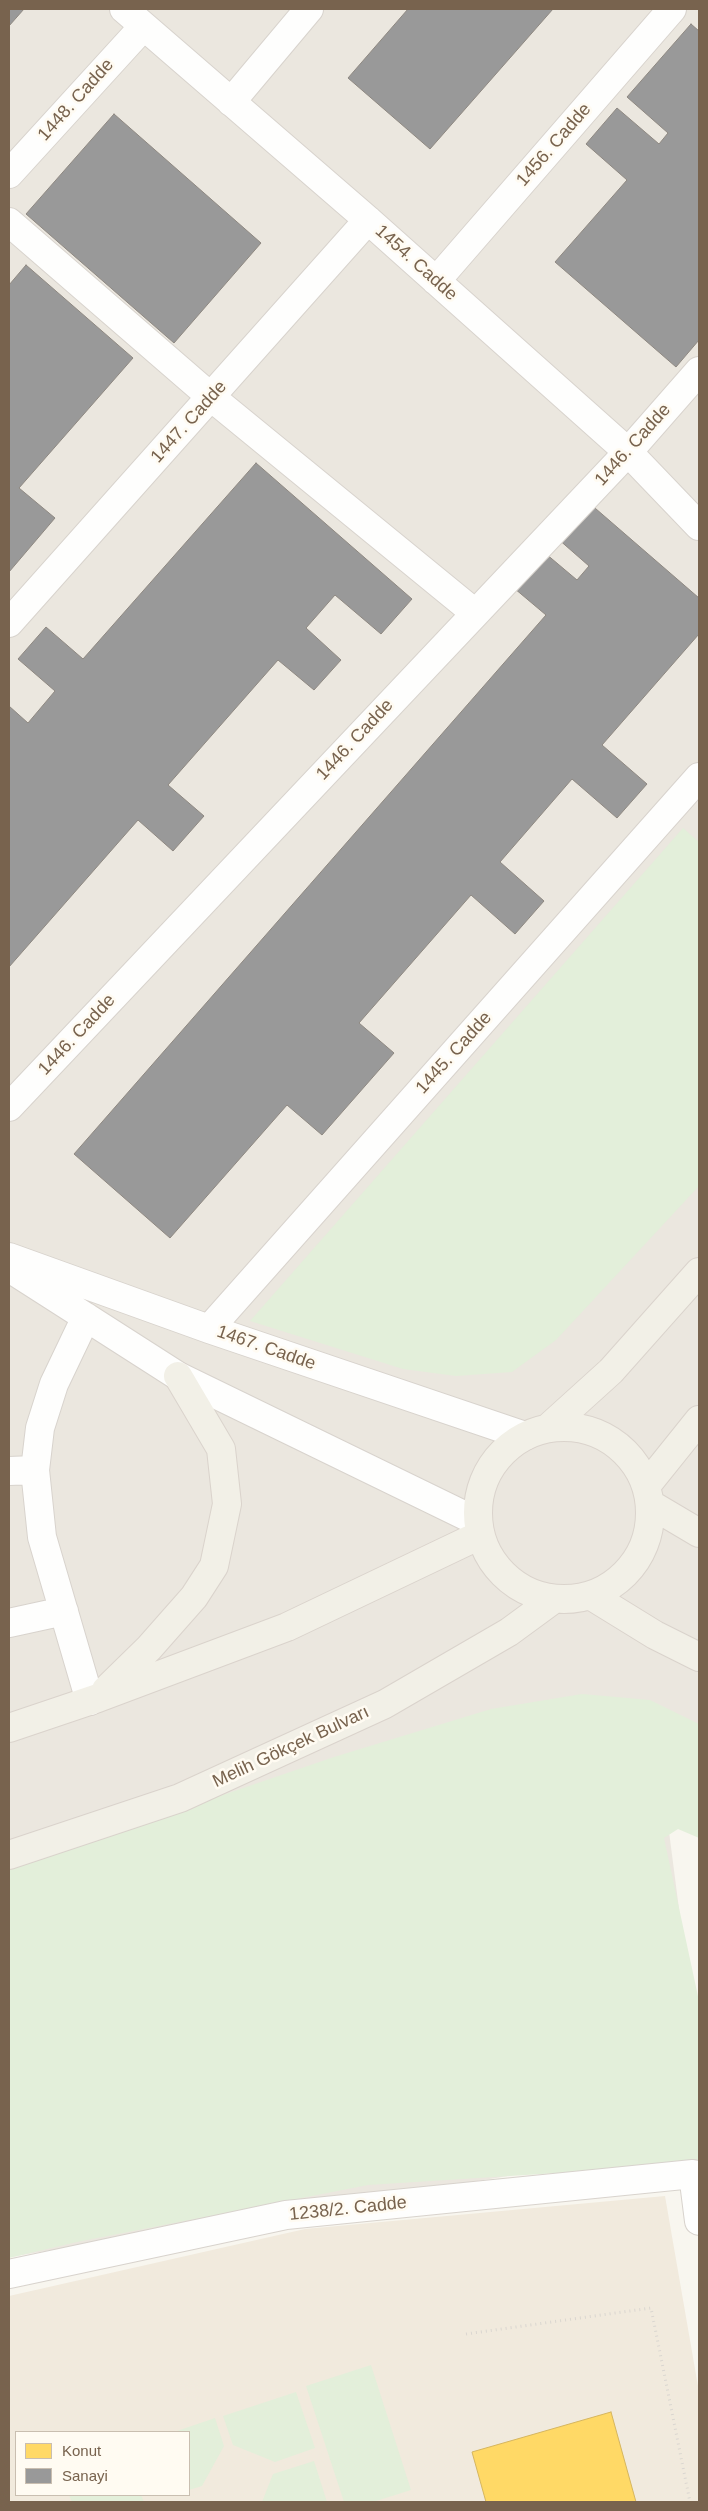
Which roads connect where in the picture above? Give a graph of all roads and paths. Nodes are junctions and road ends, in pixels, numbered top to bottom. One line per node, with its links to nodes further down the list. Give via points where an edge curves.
1 (309, 9): 4 (street)
2 (672, 9): 8 (street, 1456. Cadde)
3 (134, 18): 4 (street, 1454. Cadde); 5 (street, 1448. Cadde)
4 (231, 102): 6 (street, 1454. Cadde)
5 (9, 174)
6 (368, 220): 8 (street, 1454. Cadde); 10 (street, 1447. Cadde)
7 (9, 222): 10 (street)
8 (436, 281): 11 (street, 1454. Cadde)
9 (699, 371): 11 (street, 1446. Cadde)
10 (210, 397): 13 (street); 14 (street, 1447. Cadde)
11 (628, 452): 12 (street, 1454. Cadde); 13 (street, 1446. Cadde)
12 (699, 526)
13 (475, 613): 16 (street, 1446. Cadde)
14 (9, 624)
15 (699, 777): 21 (street, 1445. Cadde)
16 (9, 1107)
17 (9, 1257): 21 (street, 1467. Cadde)
18 (9, 1268): 20 (street)
19 (699, 1272): 24 (main road, via 612,1371)
20 (86, 1317): 22 (street); 25 (street, via 54,1384)
21 (209, 1329): 24 (street, 1467. Cadde)
22 (178, 1376): 27 (street); 34 (main road, via 221,1449 227,1504 214,1566 188,1604 149,1648)
23 (699, 1420): 26 (main road)
24 (536, 1432): 26 (main road, 1467. Cadde, via 584,1429 616,1444 639,1470); 27 (main road, via 507,1447 493,1463 483,1481 478,1501)
25 (22, 1471): 31 (street)
26 (648, 1495): 28 (main road); 29 (main road, via 649,1527 642,1550 612,1585)
27 (479, 1528): 30 (main road, via 490,1558 507,1578 529,1592); 34 (main road, via 287,1627)
28 (699, 1533)
29 (590, 1595): 30 (main road); 33 (main road, via 655,1635)
30 (554, 1599): 36 (main road, Melih Gökçek Bulvarı, via 509,1632 385,1704 180,1798)
31 (64, 1611): 32 (street); 34 (street)
32 (9, 1623)
33 (699, 1657)
34 (94, 1700): 35 (main road)
35 (9, 1728)
36 (9, 1855)
37 (699, 2221): 38 (street, 1238/2. Cadde, via 693,2174 286,2215)
38 (9, 2274)
39 (466, 2334): 40 (path, via 651,2308)
40 (690, 2502)

